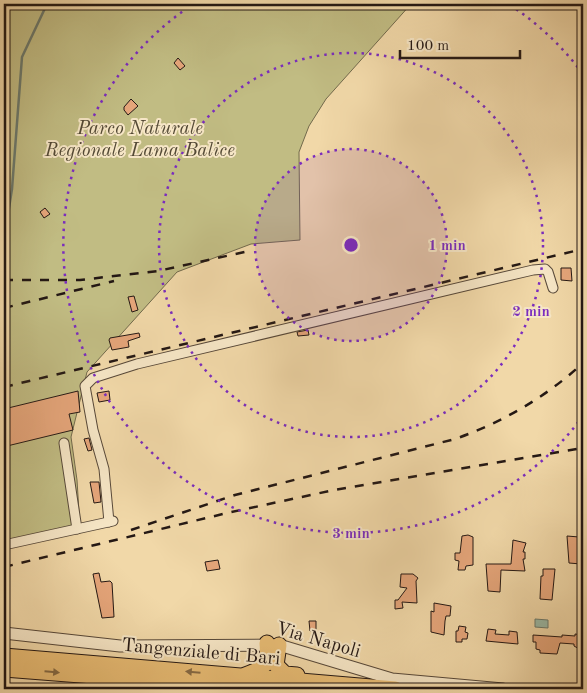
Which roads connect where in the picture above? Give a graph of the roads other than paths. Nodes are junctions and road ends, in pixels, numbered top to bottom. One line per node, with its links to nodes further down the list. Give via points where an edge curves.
1 (553, 288): 3 (street, via 545,269 533,270 137,364 93,378 85,386 92,430 104,469 111,522)
2 (64, 443): 3 (street)
3 (77, 529): 4 (street)
4 (4, 545)
5 (4, 633): 6 (street, Via Napoli, via 120,646)
6 (273, 644): 9 (highway, via 265,666); 10 (highway, via 280,671 315,677); 16 (street, Via Napoli, via 392,679)
7 (4, 656): 9 (highway, Tangenziale di Bari, one-way to 7)
8 (4, 669): 11 (highway, Tangenziale di Bari, one-way to 11)
9 (242, 676): 10 (highway, Tangenziale di Bari)
10 (329, 684): 15 (highway, Tangenziale di Bari)
11 (203, 687): 14 (highway, Tangenziale di Bari)
12 (115, 689): 13 (street)
13 (126, 689)
14 (259, 689)
15 (395, 689)
16 (503, 689)

